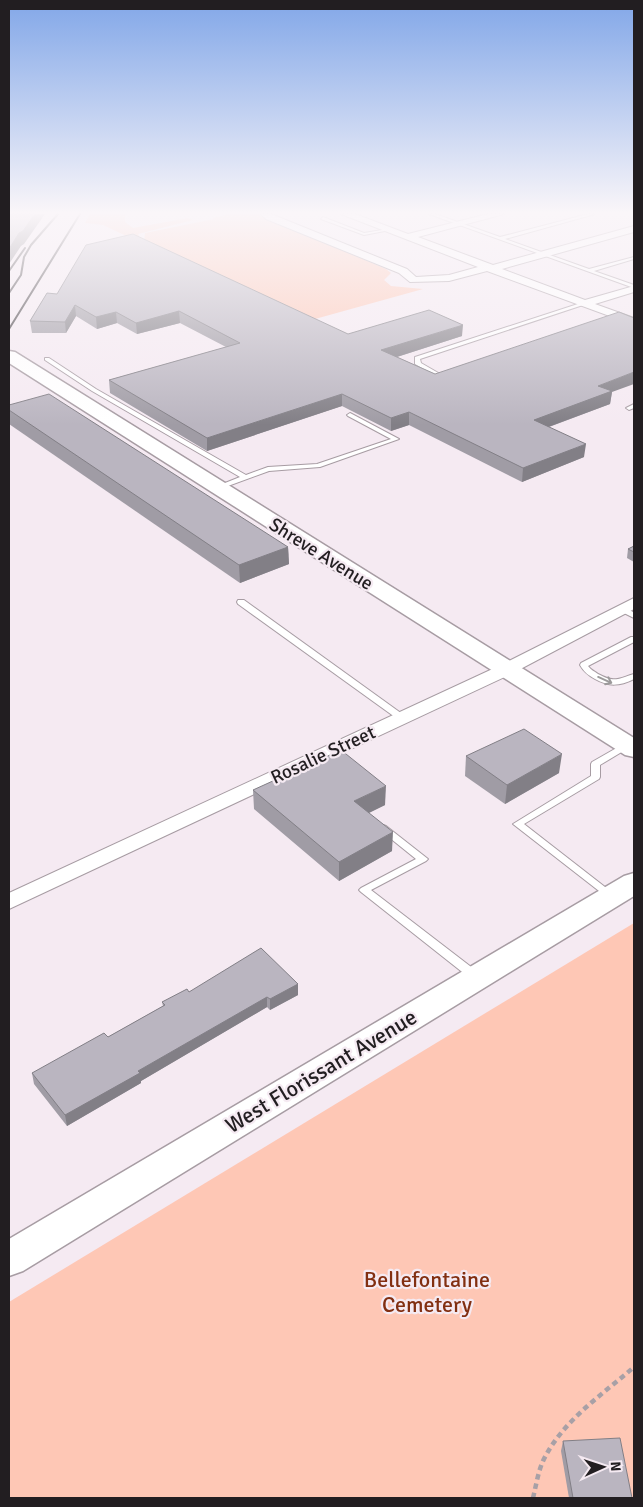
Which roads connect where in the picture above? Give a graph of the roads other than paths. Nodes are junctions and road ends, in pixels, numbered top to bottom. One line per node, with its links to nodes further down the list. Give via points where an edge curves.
1 (534, 284): 3 (street)
2 (634, 288): 3 (street)
3 (586, 304): 4 (street); 7 (lane, via 418,358 418,364)
4 (634, 322)
5 (9, 356): 10 (street, Shreve Avenue)
6 (47, 359): 9 (lane, via 94,390)
7 (446, 379)
8 (350, 415): 9 (lane, via 396,439 318,466 268,469)
9 (245, 477): 10 (lane)
10 (217, 488): 14 (street, Shreve Avenue)
11 (241, 602): 16 (lane)
12 (630, 609): 14 (street, Rosalie Street)
13 (634, 639): 15 (lane, one-way to 15, via 584,665 586,670 610,684)
14 (505, 670): 16 (street, Rosalie Street); 17 (street, Shreve Avenue)
15 (634, 676)
16 (402, 718): 20 (street, Rosalie Street)
17 (631, 747): 19 (lane, via 595,764 596,777 518,824)
18 (383, 828): 21 (lane, via 423,859 364,890)
19 (623, 890): 21 (street, West Florissant Avenue)
20 (9, 902)
21 (477, 978): 22 (street, West Florissant Avenue)
22 (9, 1259)

